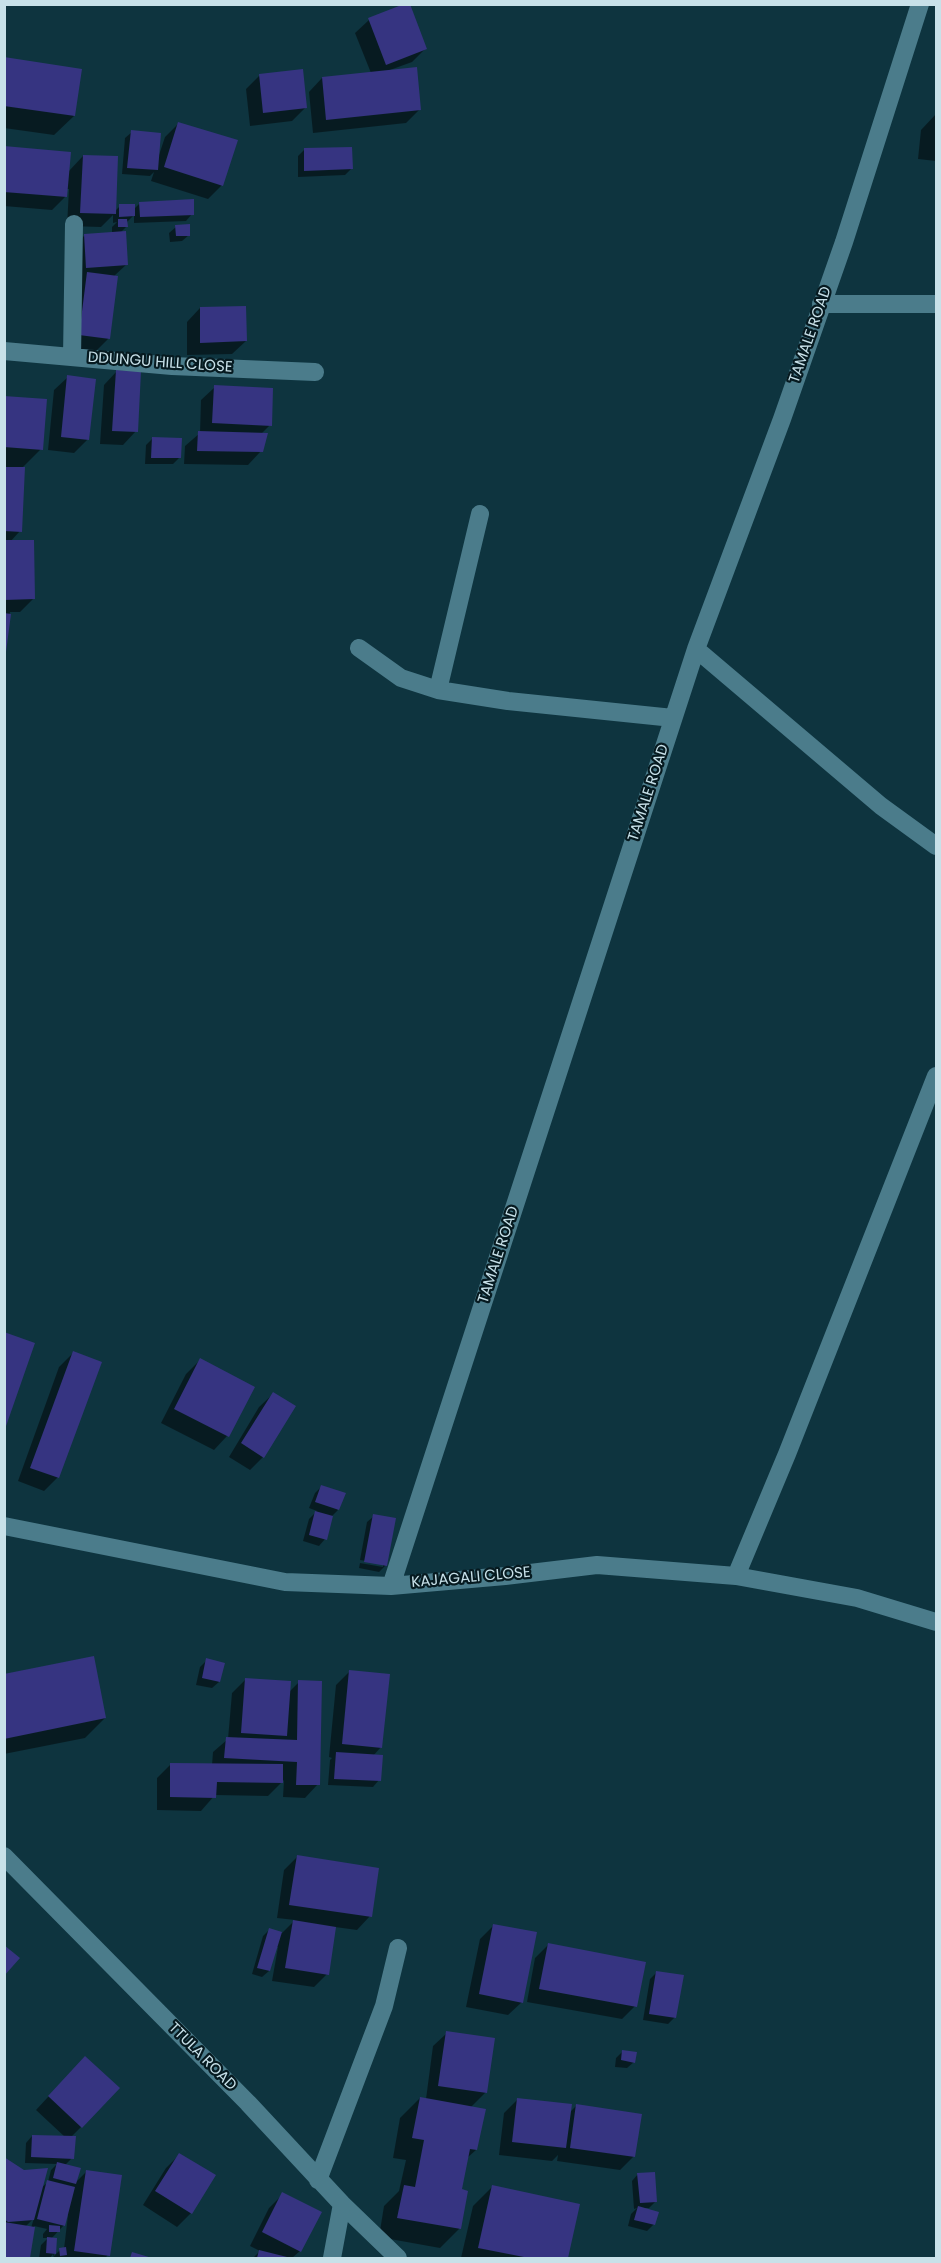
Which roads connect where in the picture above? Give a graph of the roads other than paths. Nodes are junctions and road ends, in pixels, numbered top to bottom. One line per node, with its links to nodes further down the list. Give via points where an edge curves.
1 (920, 4): 3 (street, TAMALE ROAD)
2 (74, 224): 6 (street)
3 (821, 304): 4 (street); 10 (street, TAMALE ROAD)
4 (936, 304)
5 (4, 351): 6 (street, DDUNGU HILL CLOSE)
6 (72, 357): 7 (street, DDUNGU HILL CLOSE)
7 (315, 372)
8 (480, 514): 11 (street)
9 (359, 648): 11 (street, via 401,678)
10 (696, 649): 12 (street, TAMALE ROAD); 13 (street, via 881,806)
11 (438, 690): 12 (street)
12 (673, 718): 17 (street, TAMALE ROAD)
13 (936, 846)
14 (936, 1076): 16 (street)
15 (4, 1526): 17 (street, KAJAGALI CLOSE, via 285,1582)
16 (736, 1575): 17 (street, KAJAGALI CLOSE, via 597,1565); 18 (street, KAJAGALI CLOSE, via 856,1599)
17 (391, 1586)
18 (936, 1622)
19 (4, 1856): 21 (street, TTULA ROAD, via 248,2103)
20 (398, 1947): 21 (street, via 384,2006)
21 (318, 2180): 22 (street, TTULA ROAD)
22 (342, 2204): 23 (street); 24 (street, TTULA ROAD)
23 (332, 2259)
24 (398, 2259)

